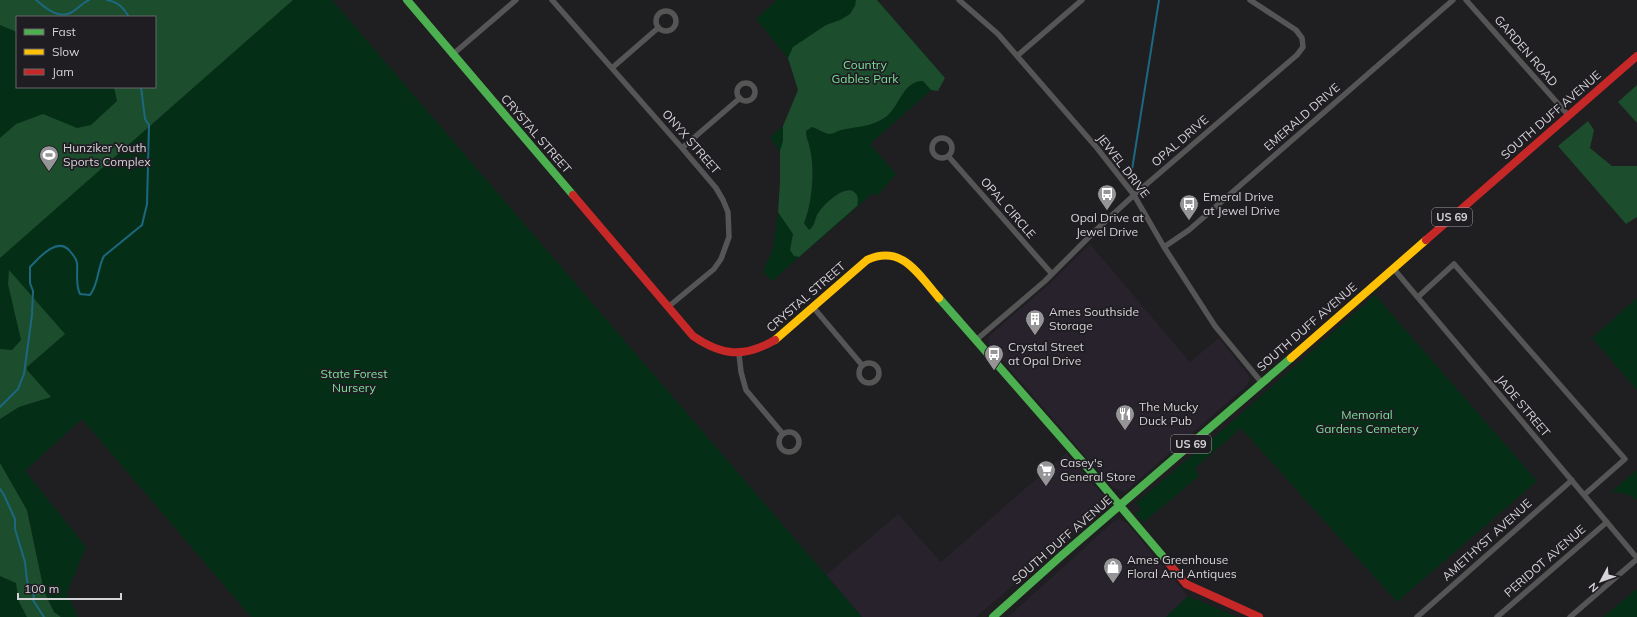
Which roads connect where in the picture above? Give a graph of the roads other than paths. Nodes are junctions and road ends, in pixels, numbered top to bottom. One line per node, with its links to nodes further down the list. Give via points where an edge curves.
1 (407, 0): 10 (street, CRYSTAL STREET)
2 (516, 0): 10 (street)
3 (552, 0): 13 (street, ONYX STREET)
4 (959, 0): 11 (street, JEWEL DRIVE, via 998,34)
5 (1082, 0): 11 (street)
6 (1250, 0): 18 (street, OPAL DRIVE, via 1296,30 1302,38 1303,47 1297,55)
7 (1453, 0): 19 (street, EMERALD DRIVE, via 1189,230)
8 (1466, 0): 15 (street, GARDEN ROAD)
9 (658, 28): 13 (street)
10 (452, 54): 23 (street, CRYSTAL STREET)
11 (1017, 56): 18 (street, JEWEL DRIVE)
12 (1637, 56): 15 (street, SOUTH DUFF AVENUE / US 69)
13 (612, 68): 16 (street, ONYX STREET)
14 (740, 98): 16 (street)
15 (1568, 116): 20 (street, SOUTH DUFF AVENUE / US 69)
16 (682, 148): 23 (street, ONYX STREET, via 723,200 728,212 729,237 722,259 714,269)
17 (949, 157): 21 (street, OPAL CIRCLE)
18 (1134, 195): 19 (street, JEWEL DRIVE); 21 (street, OPAL DRIVE)
19 (1164, 247): 28 (street, JEWEL DRIVE, via 1215,326)
20 (1393, 268): 22 (street, JADE STREET); 28 (street, SOUTH DUFF AVENUE / US 69)
21 (1052, 274): 25 (street, OPAL DRIVE)
22 (1418, 298): 30 (street, JADE STREET); 31 (street, via 1454,264 1625,459)
23 (668, 307): 26 (street, CRYSTAL STREET, via 693,336 705,345 717,351)
24 (813, 307): 25 (street, CRYSTAL STREET, via 867,260 881,254 889,254 909,263); 26 (street, CRYSTAL STREET, via 767,346); 27 (street)
25 (976, 340): 32 (street, CRYSTAL STREET)
26 (739, 354): 29 (street, via 746,390)
27 (862, 365)
28 (1262, 382): 32 (street, SOUTH DUFF AVENUE / US 69)
29 (783, 434)
30 (1572, 480): 31 (street, JADE STREET); 37 (street, AMETHYST AVENUE)
31 (1584, 496): 33 (street, JADE STREET)
32 (1120, 506): 35 (street, SOUTH DUFF AVENUE / US 69); 36 (street, CRYSTAL STREET, via 1186,584)
33 (1607, 522): 34 (street, JADE STREET); 38 (street, PERIDOT AVENUE)
34 (1637, 558): 39 (street)
35 (993, 617)
36 (1258, 617)
37 (1417, 617)
38 (1497, 617)
39 (1570, 617)

